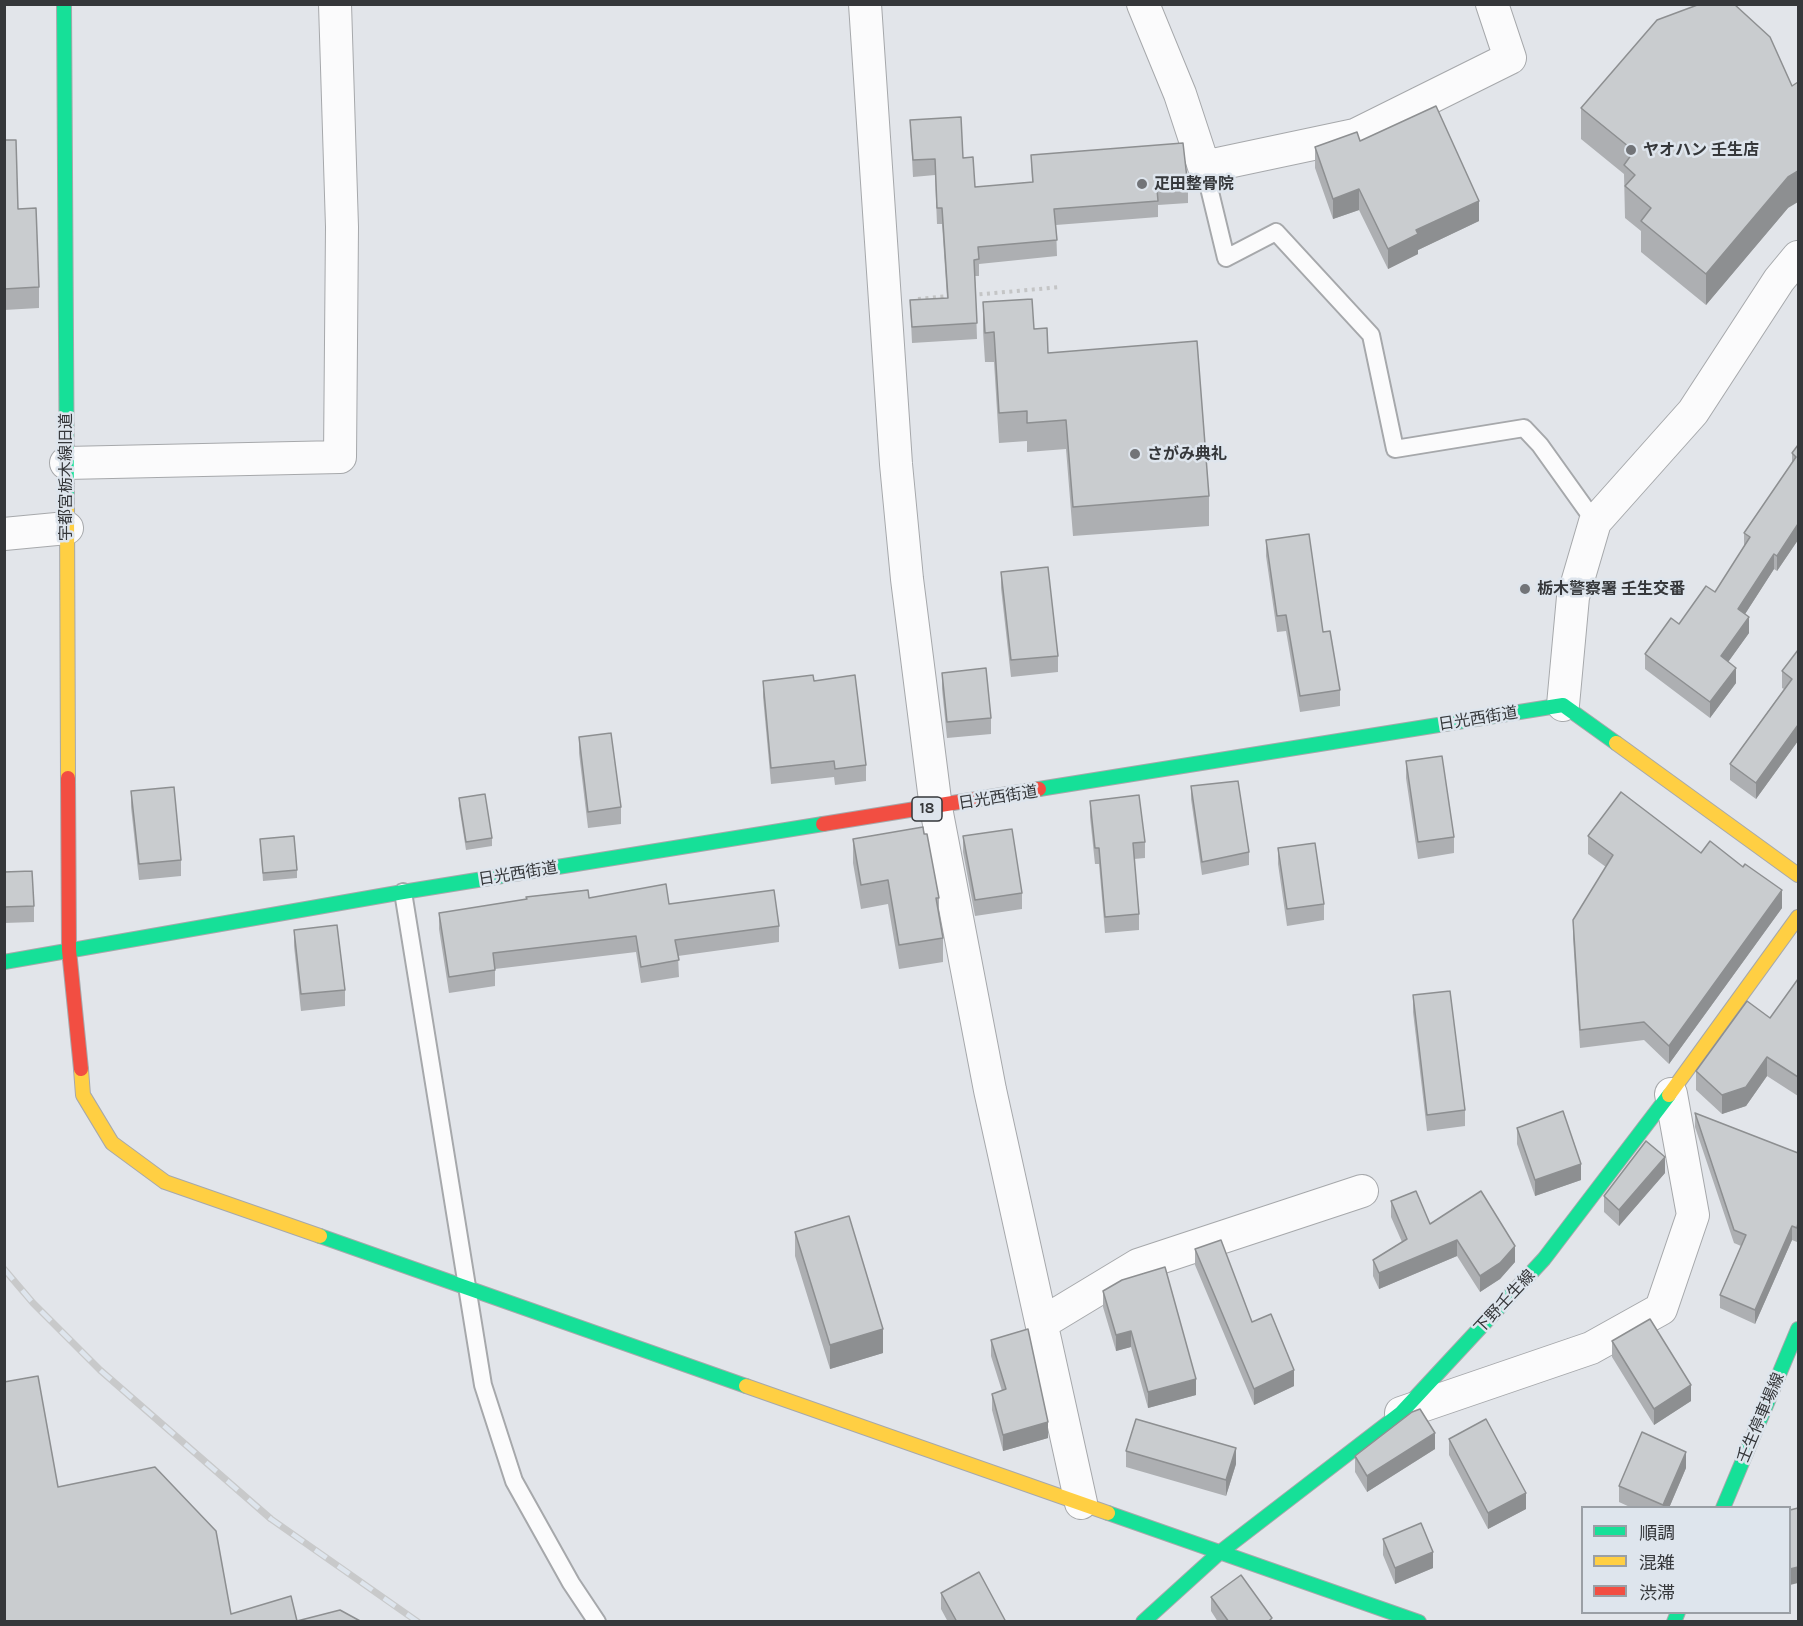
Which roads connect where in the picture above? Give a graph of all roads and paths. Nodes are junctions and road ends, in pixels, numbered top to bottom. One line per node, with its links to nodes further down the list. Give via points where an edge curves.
1 (63, 4): 12 (main road, 宇都宮栃木線旧道)
2 (335, 4): 12 (street, via 342,227 340,457)
3 (865, 4): 11 (street)
4 (1143, 4): 6 (street, via 1180,94)
5 (1492, 4): 6 (street, via 1510,58 1355,135)
6 (1204, 167): 13 (lane, via 1226,258 1276,232 1371,335 1395,449 1524,428)
7 (1798, 257): 13 (street, via 1693,412)
8 (1061, 287): 9 (path)
9 (968, 295)
10 (956, 296): 11 (path)
11 (887, 302): 17 (street, via 907,579)
12 (66, 463): 14 (main road, 宇都宮栃木線旧道)
13 (1595, 522): 16 (street, via 1572,597)
14 (67, 528): 15 (street); 21 (main road, 宇都宮栃木線旧道)
15 (4, 534)
16 (1563, 705): 17 (main road, 日光西街道 / 18); 18 (main road)
17 (936, 808): 19 (main road, 日光西街道 / 18); 26 (street, via 990,1090)
18 (1798, 875)
19 (403, 892): 21 (main road, 日光西街道 / 18); 25 (lane)
20 (1798, 917): 23 (main road, 下野壬生線)
21 (69, 950): 22 (main road, 日光西街道 / 18); 25 (main road, 宇都宮栃木線旧道, via 83,1095 112,1143 165,1182)
22 (4, 962)
23 (1671, 1094): 28 (main road, 下野壬生線, via 1545,1259); 28 (street, via 1693,1215 1661,1309 1591,1348)
24 (1362, 1191): 26 (street, via 1138,1265)
25 (468, 1290): 29 (main road, 宇都宮栃木線旧道); 32 (lane, via 483,1385 514,1481)
26 (1042, 1323): 29 (street)
27 (1798, 1329): 30 (main road, 壬生停車場線)
28 (1401, 1413): 31 (main road, 下野壬生線)
29 (1081, 1503): 31 (main road, 宇都宮栃木線旧道)
30 (1724, 1506)
31 (1219, 1553): 33 (main road, 下野壬生線); 34 (main road, 宇都宮栃木線旧道)
32 (597, 1622)
33 (1143, 1622)
34 (1419, 1622)

